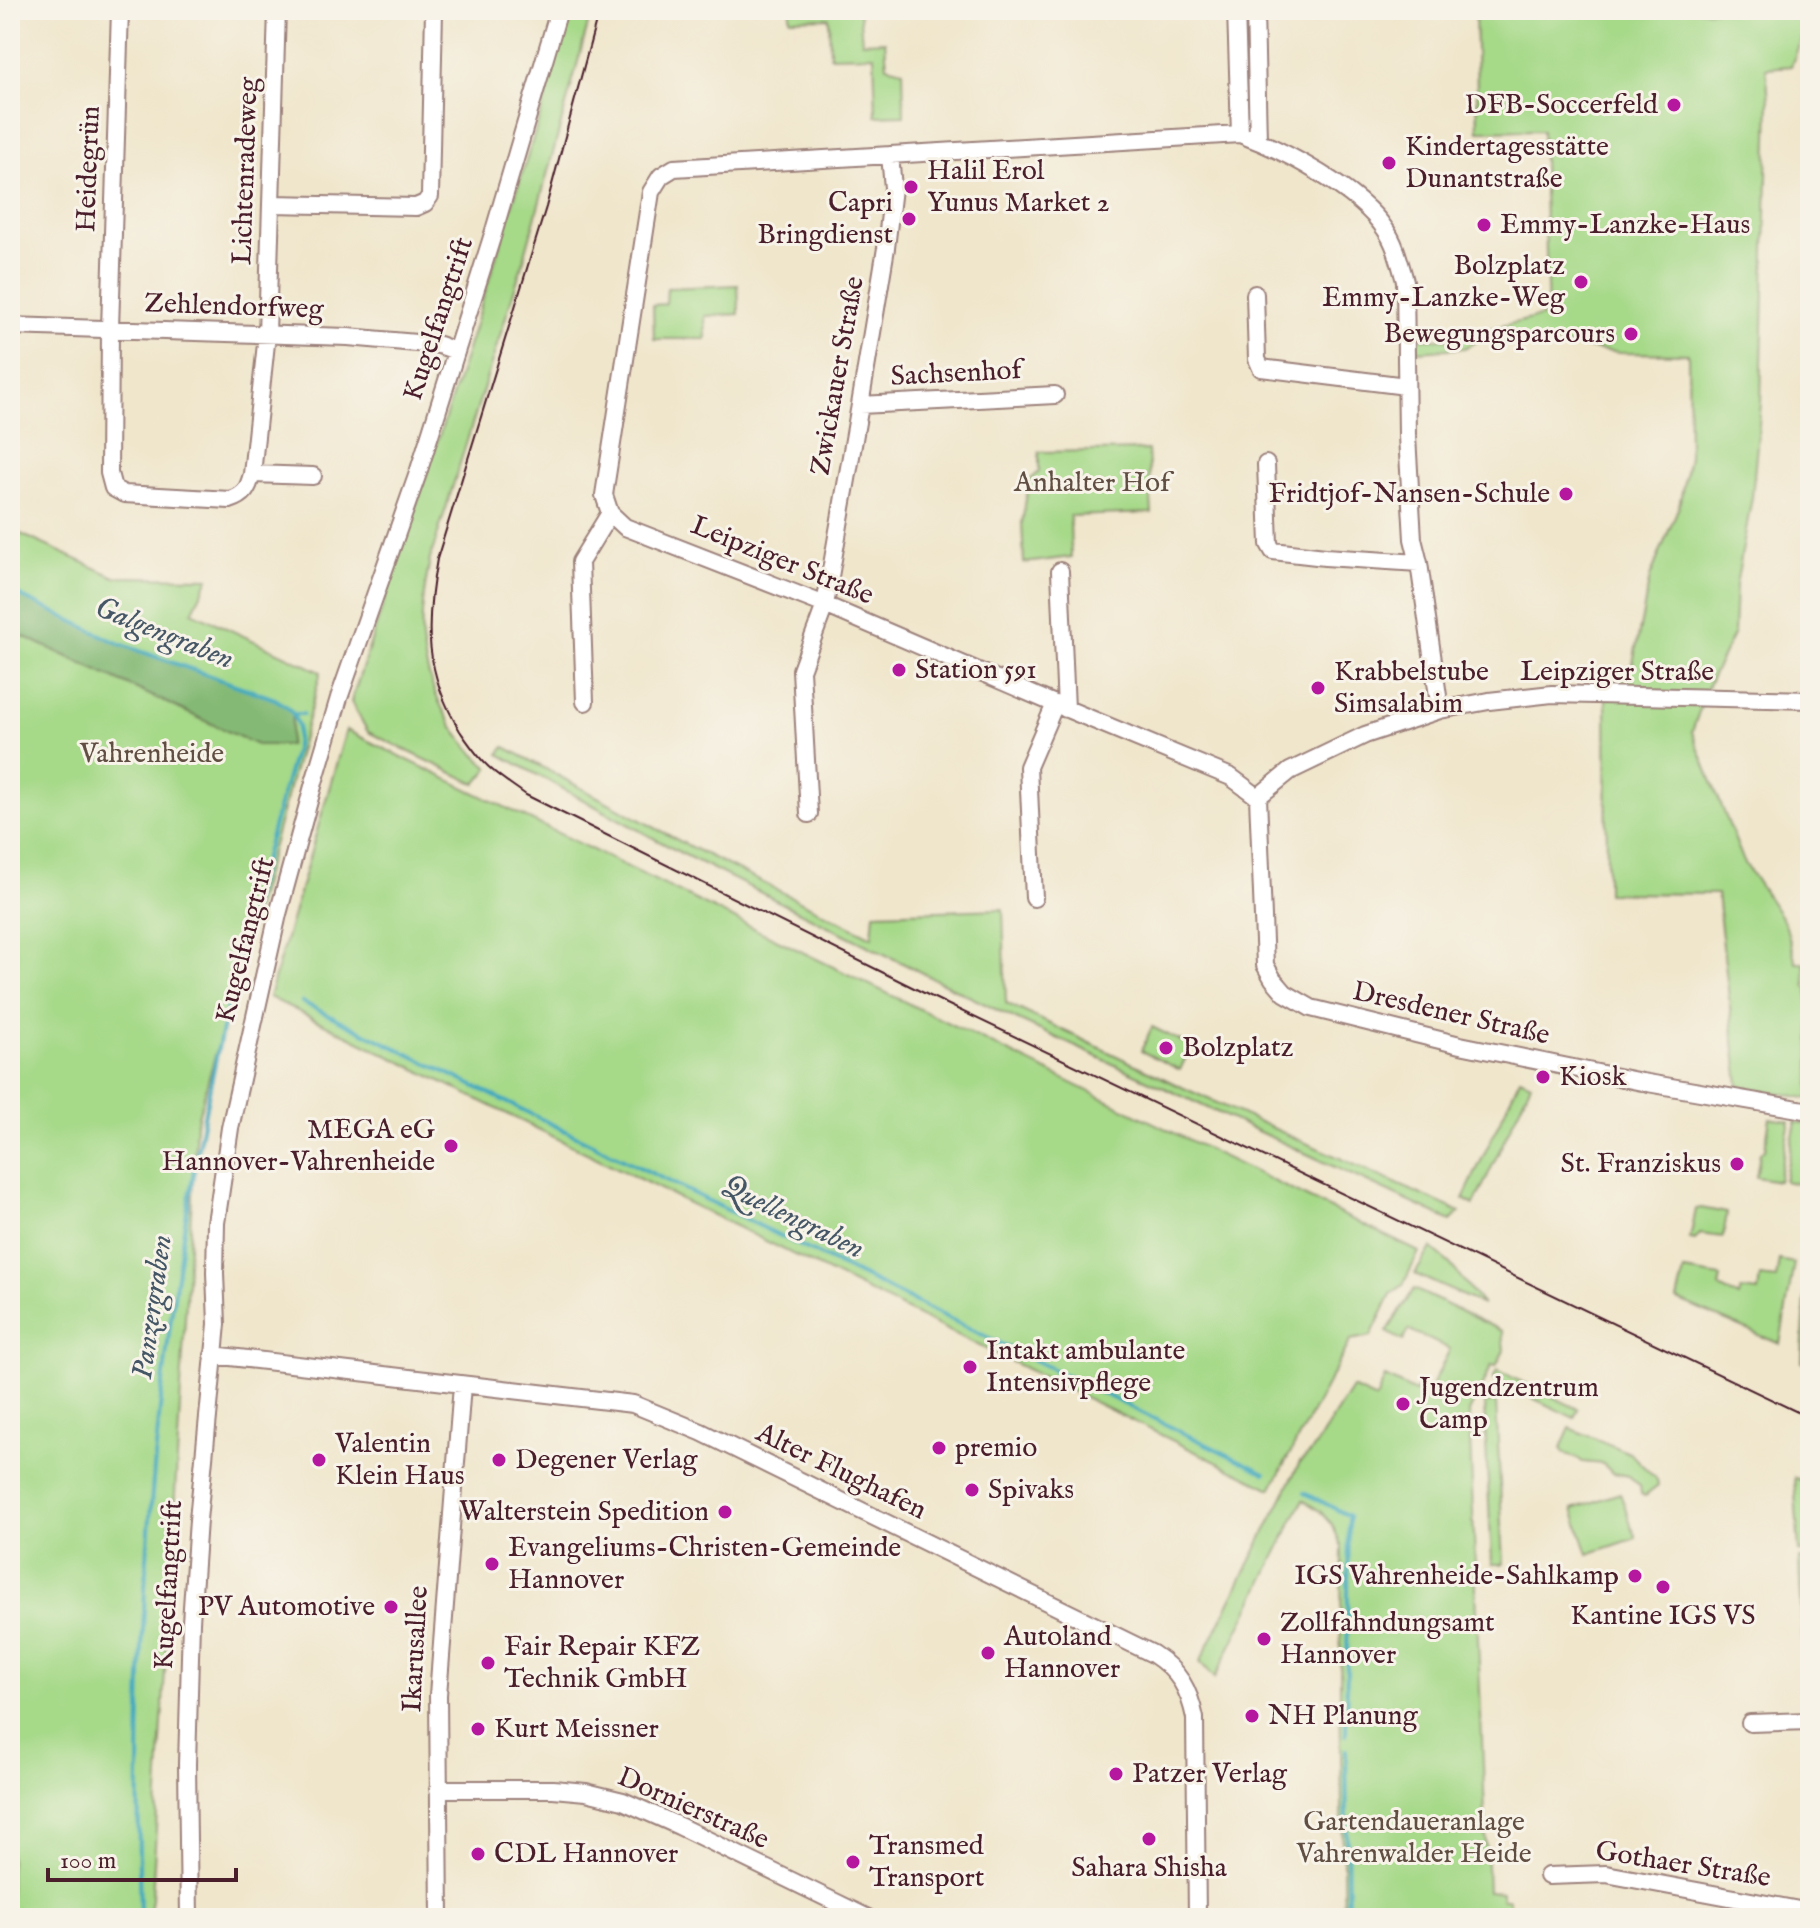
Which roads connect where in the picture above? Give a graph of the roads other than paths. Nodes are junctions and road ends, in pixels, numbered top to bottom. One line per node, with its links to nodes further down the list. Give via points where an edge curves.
1 (120, 10): 13 (street, Heidegrün)
2 (277, 10): 10 (street, Lichtenradeweg)
3 (434, 10): 10 (street, via 430,196 425,203)
4 (559, 10): 15 (street, Kugelfangtrift)
5 (1236, 10): 7 (street)
6 (1255, 10): 8 (street)
7 (1240, 134): 8 (street); 9 (street)
8 (1258, 141): 16 (street, via 1347,190 1386,229 1405,281)
9 (890, 155): 18 (street, Zwickauer Straße, via 893,188 886,248); 22 (street, via 674,168 661,176 651,192 604,495)
10 (272, 204): 14 (street, Lichtenradeweg)
11 (1255, 294): 16 (street, via 1261,368)
12 (10, 326): 13 (street, Zehlendorfweg)
13 (110, 329): 14 (street, Zehlendorfweg); 20 (street, Heidegrün, via 108,458 113,488 124,494 230,500 243,496)
14 (267, 334): 15 (street, Zehlendorfweg, via 439,345); 20 (street, Lichtenradeweg)
15 (456, 351): 34 (street, Kugelfangtrift, via 339,698 267,958 222,1174)
16 (1406, 386): 23 (street, via 1413,539)
17 (1055, 395): 18 (street, Sachsenhof)
18 (860, 405): 25 (street, Zwickauer Straße)
19 (1266, 464): 23 (street, via 1273,551)
20 (252, 474): 21 (street)
21 (313, 476)
22 (610, 513): 25 (street, Leipziger Straße, via 625,527); 27 (street, via 580,562)
23 (1419, 563): 29 (street)
24 (1060, 571): 28 (street)
25 (825, 605): 28 (street, Leipziger Straße); 31 (street, Zwickauer Straße, via 801,670)
26 (1810, 700): 29 (street, Leipziger Straße, via 1552,694)
27 (585, 702)
28 (1060, 707): 30 (street, Leipziger Straße, via 1231,777); 32 (street, via 1028,767)
29 (1440, 710): 30 (street, Leipziger Straße, via 1365,735 1290,771)
30 (1258, 797): 33 (street, Dresdener Straße, via 1265,965 1285,993 1311,1008 1460,1045)
31 (809, 814)
32 (1034, 898)
33 (1810, 1111)
34 (213, 1355): 35 (street, Alter Flughafen); 41 (street, Kugelfangtrift, via 191,1622)
35 (462, 1385): 38 (street, Ikarusallee, via 438,1695); 44 (street, Alter Flughafen, via 633,1404 672,1419 1164,1661 1182,1681 1195,1718)
36 (1810, 1721): 37 (street)
37 (1750, 1723)
38 (438, 1789): 42 (street, Ikarusallee); 43 (street, Dornierstraße, via 553,1789 623,1801)
39 (1548, 1876): 40 (street, Gothaer Straße, via 1606,1874)
40 (1810, 1912)
41 (189, 1918)
42 (440, 1918)
43 (868, 1918)
44 (1197, 1918)

